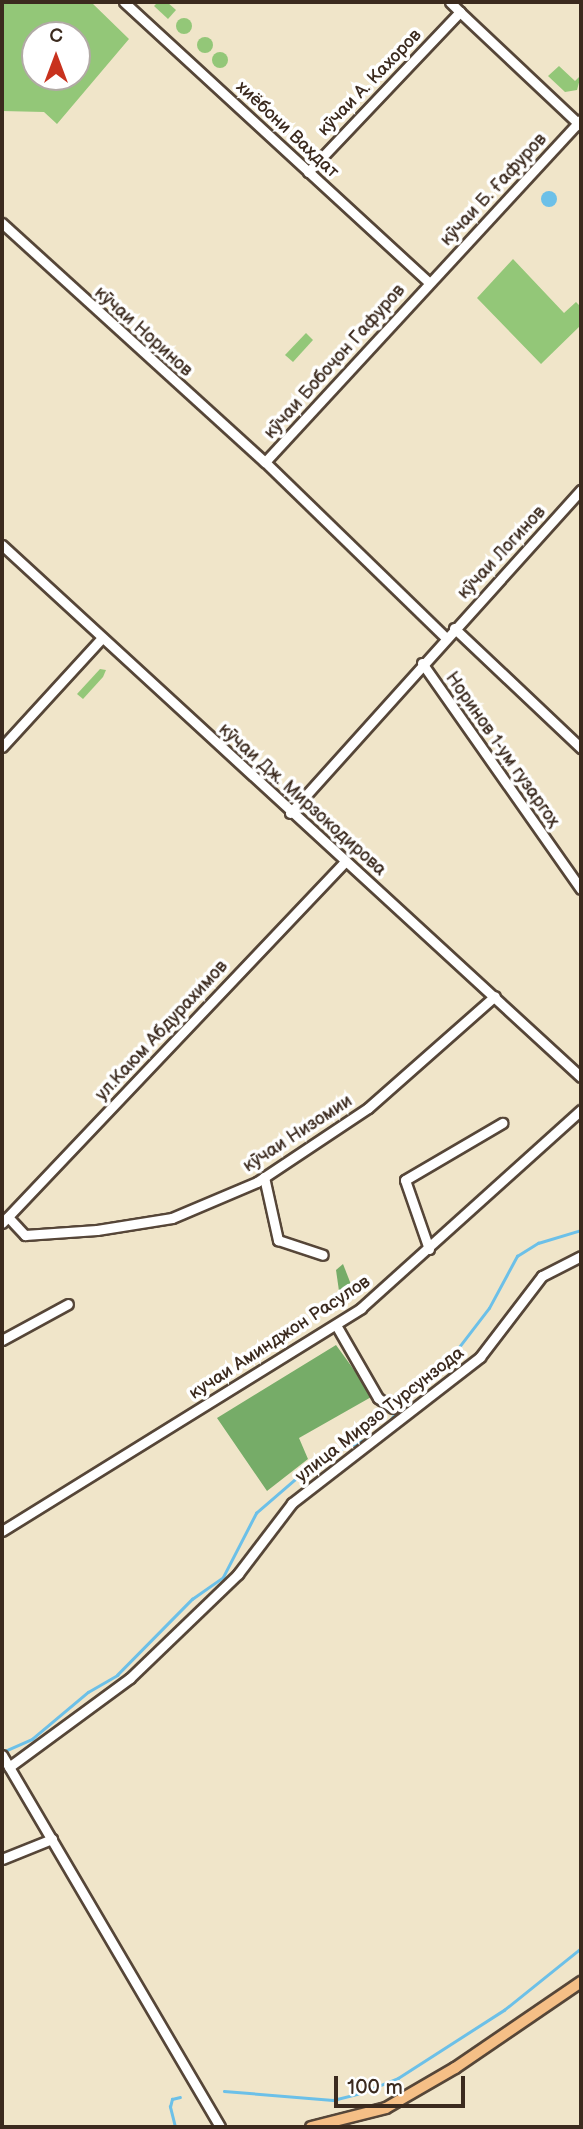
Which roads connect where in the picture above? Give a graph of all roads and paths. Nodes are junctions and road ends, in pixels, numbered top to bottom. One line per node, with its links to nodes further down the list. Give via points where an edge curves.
1 (124, 2): 5 (street, хиёбони Ваҳдат)
2 (450, 2): 3 (street)
3 (460, 12): 4 (street); 5 (street, кӯчаи А. Кахоров)
4 (580, 123): 7 (street, кӯчаи Б. Ғафуров)
5 (308, 172): 7 (street, хиёбони Ваҳдат)
6 (2, 223): 8 (street, кӯчаи Норинов)
7 (429, 282): 8 (street, кӯчаи Бобоҷон Гафуров)
8 (265, 462): 13 (street, кӯчаи Норинов)
9 (581, 490): 11 (street, кӯчаи Логинов)
10 (2, 545): 12 (street, кӯчаи Дж. Мирзокодирова)
11 (454, 628): 13 (street, кӯчаи Логинов); 16 (street)
12 (102, 638): 15 (street); 17 (street, кӯчаи Дж. Мирзокодирова)
13 (446, 638): 14 (street, кӯчаи Логинов)
14 (422, 663): 17 (street); 19 (street, Норинов 1-ум гузаргоҳ)
15 (2, 747)
16 (581, 748)
17 (290, 813): 18 (street, кӯчаи Дж. Мирзокодирова)
18 (346, 861): 20 (street, кӯчаи Дж. Мирзокодирова); 25 (street, ул.Каюм Абдурахимов)
19 (581, 889)
20 (495, 996): 21 (street, кӯчаи Дж. Мирзокодирова); 24 (street, кӯчаи Низомии, via 368,1108)
21 (581, 1077)
22 (581, 1110): 26 (street, кучаи Аминджон Расулов)
23 (502, 1123): 26 (street, via 405,1180)
24 (264, 1177): 25 (street, кӯчаи Низомии, via 172,1218 26,1235); 27 (street, via 278,1240 321,1250)
25 (5, 1220)
26 (429, 1249): 30 (street, кучаи Аминджон Расулов, via 374,1299)
27 (323, 1255)
28 (581, 1256): 35 (street, улица Мирзо Турсунзода, via 542,1276 480,1357 309,1488 238,1574 130,1678)
29 (68, 1304): 31 (street)
30 (336, 1325): 32 (street, via 378,1398); 33 (street, кучаи Аминджон Расулов)
31 (2, 1340)
32 (393, 1408)
33 (2, 1531)
34 (2, 1757): 35 (street)
35 (9, 1767): 36 (street)
36 (52, 1839): 37 (street); 39 (street)
37 (2, 1859)
38 (581, 1982): 40 (main road, via 455,2068 386,2108)
39 (220, 2127)
40 (311, 2127)

